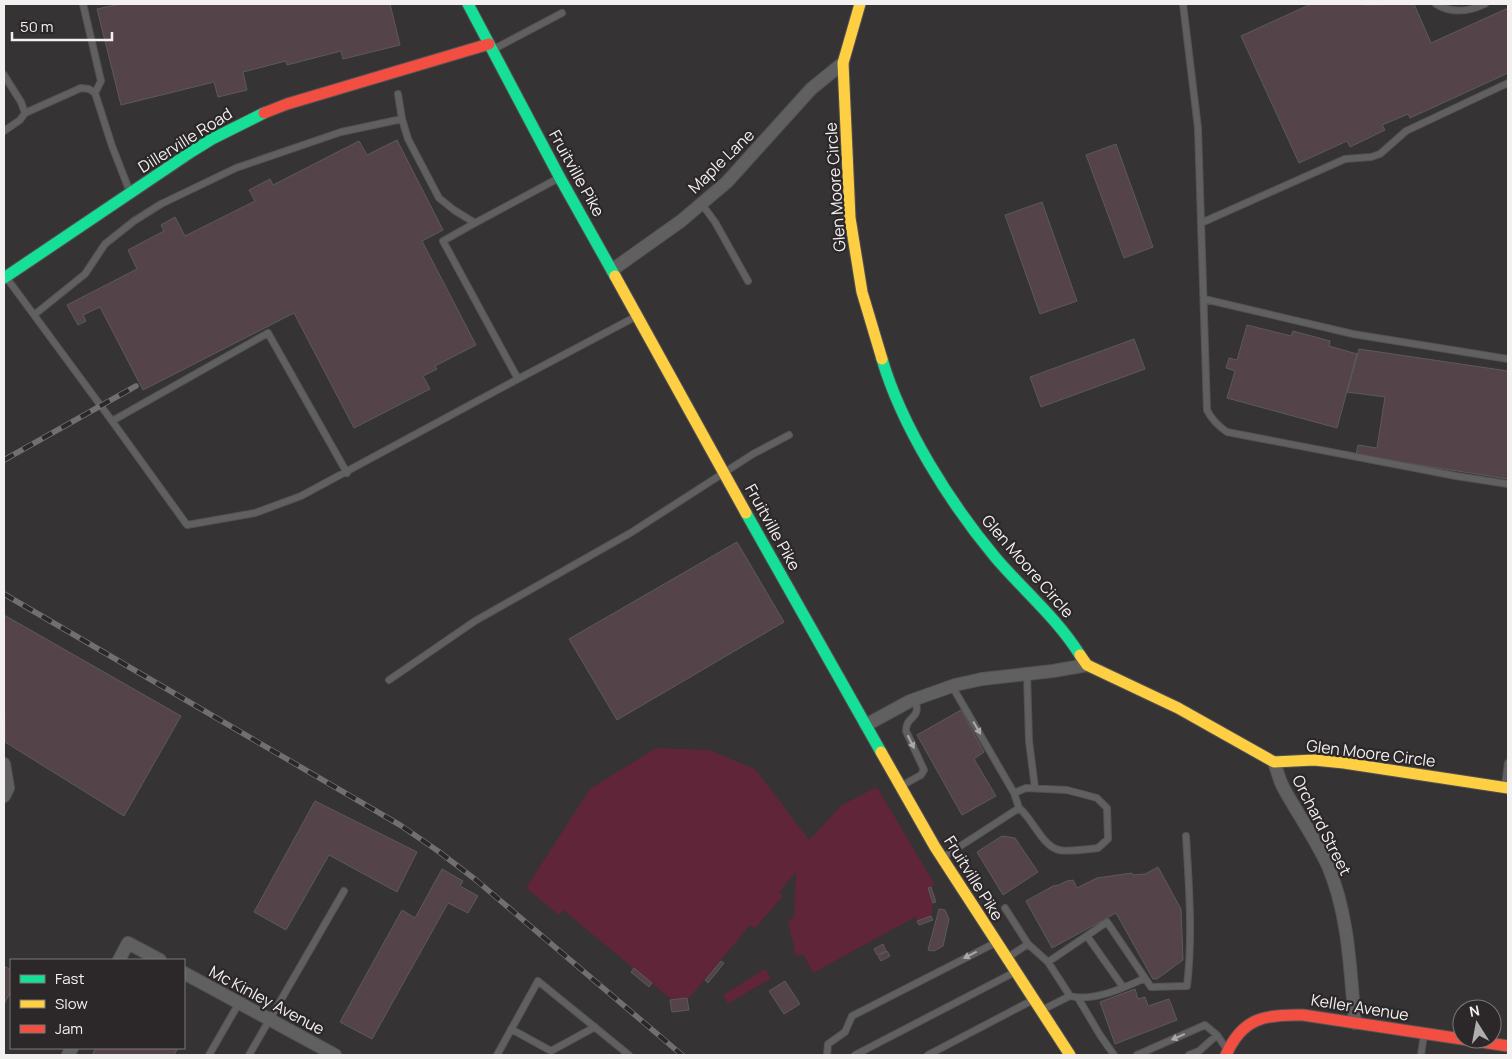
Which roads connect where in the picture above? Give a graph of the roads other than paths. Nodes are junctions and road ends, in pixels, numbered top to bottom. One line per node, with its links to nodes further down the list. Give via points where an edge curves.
1 (83, 4): 12 (lane, via 101,81)
2 (468, 4): 8 (main road, Fruitville Pike)
3 (860, 4): 9 (main road, Glen Moore Circle)
4 (1183, 4): 21 (lane, via 1198,128)
5 (1436, 4): 6 (lane, via 1451,11 1461,11)
6 (1484, 4)
7 (562, 13): 8 (lane)
8 (491, 47): 17 (main road, Fruitville Pike); 18 (main road, Dillerville Road, via 317,94 265,113 212,139)
9 (843, 63): 19 (street, Maple Lane, via 811,89 727,182); 35 (main road, Glen Moore Circle, via 854,254 867,312 889,383 928,461 966,520 995,557 1067,634)
10 (4, 75): 14 (lane)
11 (1508, 83): 21 (lane, via 1406,130 1380,154 1344,159)
12 (96, 93): 14 (lane, via 81,88); 18 (lane)
13 (398, 94): 15 (lane)
14 (25, 113): 16 (lane)
15 (402, 119): 20 (lane, via 408,139 439,198); 26 (lane, via 341,132 236,168 161,204 105,244 85,274)
16 (4, 131)
17 (560, 178): 20 (lane); 22 (main road, Fruitville Pike)
18 (130, 194): 23 (main road, Dillerville Road)
19 (701, 203): 22 (street, Maple Lane); 24 (lane)
20 (475, 223): 29 (lane, via 443,241)
21 (1201, 224): 25 (lane)
22 (612, 270): 27 (main road, Fruitville Pike)
23 (4, 276): 26 (lane)
24 (748, 281)
25 (1204, 298): 28 (lane, via 1353,334); 34 (lane, via 1208,410 1214,421 1227,432)
26 (34, 315): 30 (lane)
27 (638, 316): 29 (lane); 33 (main road, Fruitville Pike)
28 (1508, 360)
29 (518, 379): 32 (lane)
30 (112, 421): 32 (lane, via 187,525 256,513 301,496); 32 (lane, via 268,333)
31 (789, 435): 33 (lane)
32 (347, 472)
33 (725, 473): 37 (lane, via 632,532 474,621); 40 (main road, Fruitville Pike)
34 (1508, 484)
35 (1088, 665): 36 (street); 41 (main road, via 1178,708)
36 (1027, 674): 38 (street); 45 (lane, via 1029,741)
37 (389, 680)
38 (952, 686): 39 (street); 47 (lane, one-way to 47)
39 (915, 699): 40 (street); 44 (lane, one-way to 44, via 918,709 906,729 924,770)
40 (866, 725): 44 (main road, Fruitville Pike)
41 (1274, 762): 46 (main road, Glen Moore Circle, via 1314,760 1344,763); 71 (street, Orchard Street, via 1282,785 1332,877 1348,941)
42 (1508, 762): 46 (lane)
43 (4, 764): 48 (street, via 8,788)
44 (900, 786): 51 (main road, Fruitville Pike)
45 (1035, 788): 47 (lane); 49 (lane, via 1067,790 1097,798 1107,808 1108,839 1098,848 1059,850 1046,843 1027,814)
46 (1507, 788)
47 (1014, 793): 49 (lane)
48 (4, 796)
49 (1019, 808): 51 (lane)
50 (1186, 836): 63 (lane, via 1190,957 1187,986 1151,987)
51 (942, 858): 55 (main road, Fruitville Pike)
52 (344, 891): 70 (lane)
53 (1005, 908): 56 (lane)
54 (1087, 936): 60 (lane); 63 (lane, via 1107,922); 64 (lane)
55 (996, 942): 57 (main road, Fruitville Pike); 83 (lane, one-way to 83, via 852,1016 845,1032 828,1044)
56 (1028, 944): 57 (lane); 60 (lane)
57 (1006, 958): 61 (main road, Fruitville Pike)
58 (120, 959): 59 (street, via 128,943)
59 (158, 959)
60 (1048, 962): 65 (lane)
61 (1015, 972): 67 (main road, Fruitville Pike); 84 (lane)
62 (185, 974): 68 (street, Mc Kinley Avenue)
63 (1145, 978): 64 (lane)
64 (1124, 987): 66 (lane)
65 (1070, 996): 66 (lane); 69 (lane)
66 (1078, 998): 87 (lane)
67 (1033, 1000): 69 (main road, Fruitville Pike); 85 (lane)
68 (239, 1003): 70 (street, Mc Kinley Avenue); 78 (lane)
69 (1041, 1011): 86 (main road, Fruitville Pike)
70 (270, 1020): 79 (lane); 80 (street, Mc Kinley Avenue)
71 (1354, 1023): 74 (main road, Keller Avenue); 77 (main road, Keller Avenue, via 1303,1015 1266,1016 1248,1023 1230,1044)
72 (596, 1027): 73 (lane, via 551,1051); 73 (lane, via 538,981); 82 (lane)
73 (511, 1029): 81 (lane)
74 (1424, 1033): 76 (main road, Keller Avenue); 90 (lane)
75 (1218, 1035): 77 (lane); 88 (lane, one-way to 88, via 1204,1025); 89 (lane)
76 (1508, 1046)
77 (1227, 1053)
78 (210, 1055)
79 (249, 1055)
80 (335, 1055)
81 (497, 1055)
82 (629, 1055)
83 (827, 1055)
84 (854, 1055)
85 (928, 1055)
86 (1070, 1055)
87 (1114, 1055)
88 (1137, 1055)
89 (1189, 1055)
90 (1421, 1055)

